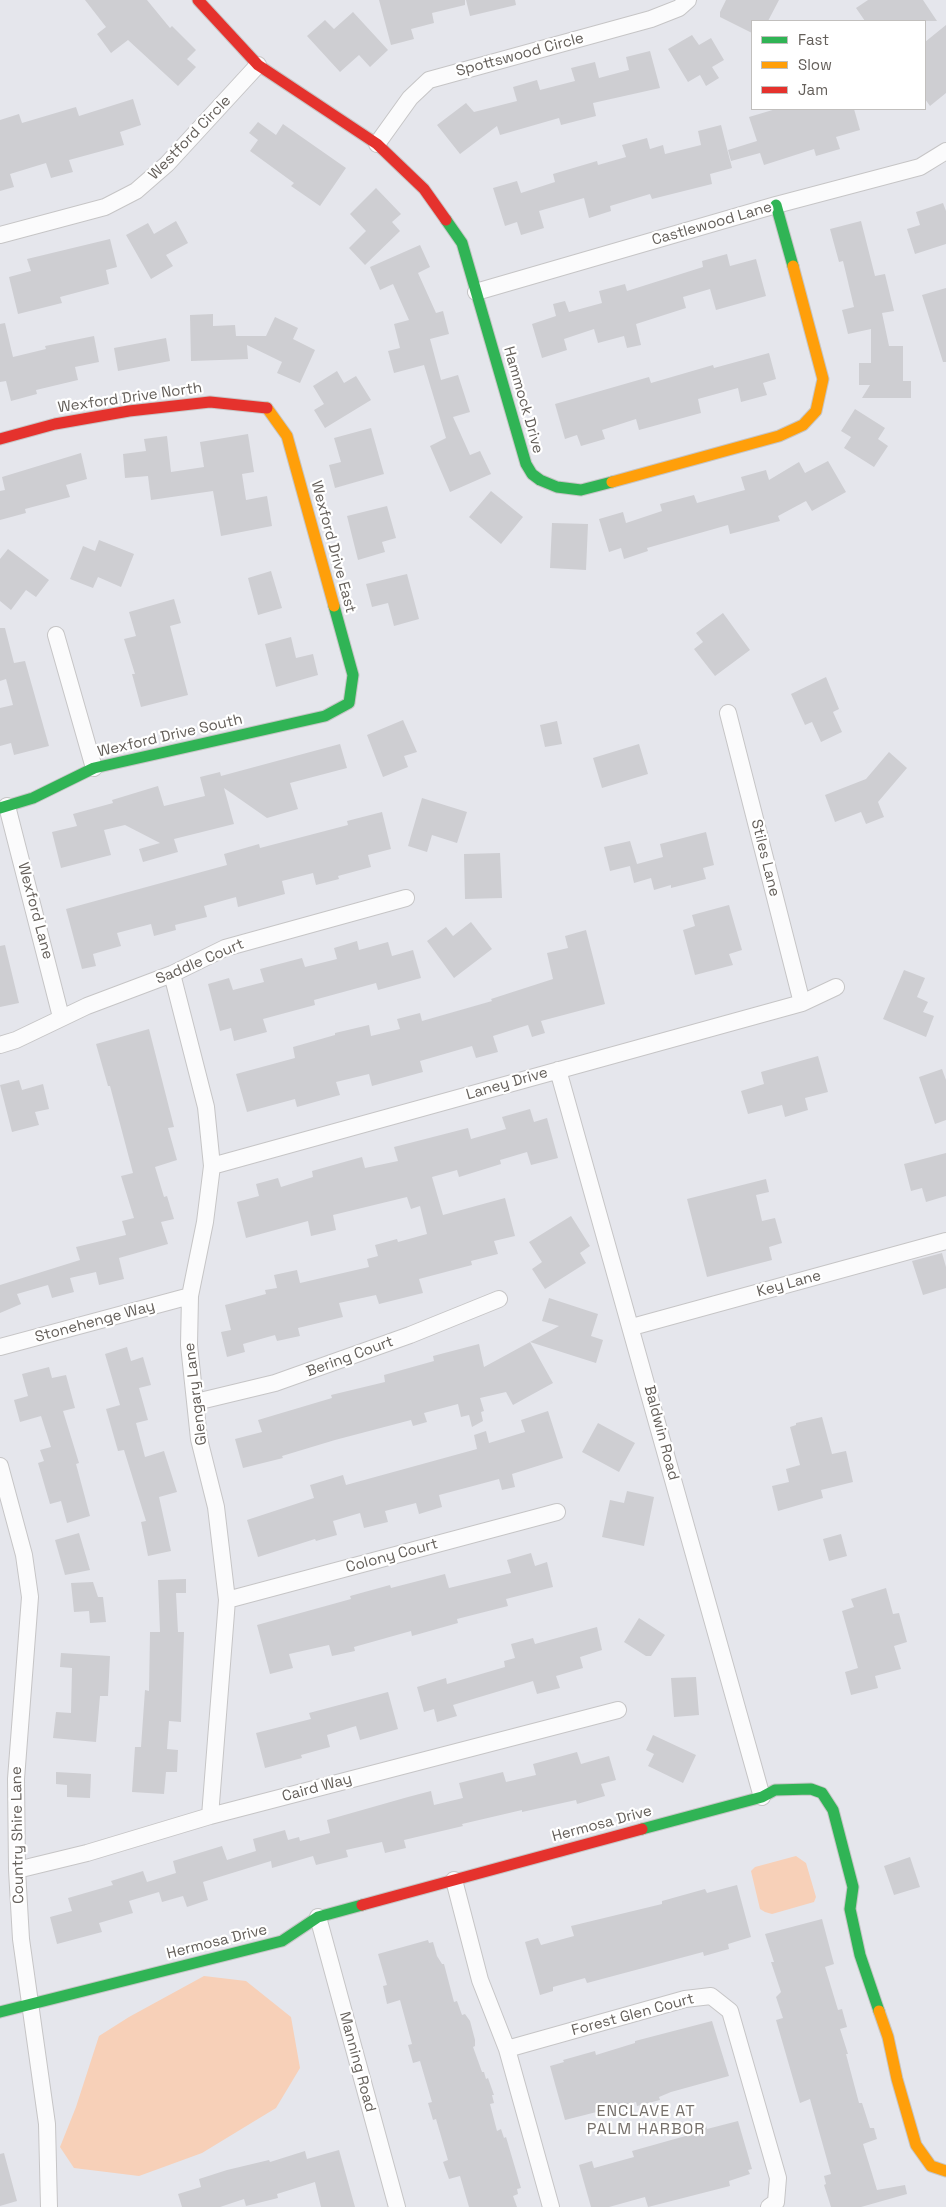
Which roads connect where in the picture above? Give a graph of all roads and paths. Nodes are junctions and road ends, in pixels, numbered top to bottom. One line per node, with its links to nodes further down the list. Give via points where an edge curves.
1 (198, 0): 3 (street, Hammock Drive)
2 (688, 0): 4 (street, Spottswood Circle, via 680,8 651,19 429,80 410,98)
3 (258, 65): 4 (street, Hammock Drive); 7 (street, Westford Circle, via 167,164 136,191 104,208)
4 (377, 144): 8 (street, Hammock Drive, via 424,188 448,222 462,243)
5 (946, 152): 6 (street, Castlewood Lane, via 920,167)
6 (776, 205): 8 (street, Castlewood Lane); 8 (street, Hammock Drive, via 823,380 816,410 803,425 779,436 581,490 557,487 540,480 526,464)
7 (0, 236)
8 (476, 292)
9 (266, 406): 10 (street, Wexford Drive North, via 210,402 129,411 55,424); 12 (street, Wexford Drive East, via 287,436 353,675)
10 (0, 439)
11 (56, 635): 14 (street)
12 (349, 703): 14 (street, Wexford Drive South, via 325,716)
13 (728, 713): 19 (street, Stiles Lane)
14 (94, 768): 15 (street, Wexford Drive South, via 34,798)
15 (4, 807): 20 (street, Wexford Lane)
16 (406, 898): 17 (street, Saddle Court, via 225,948)
17 (172, 974): 20 (street, Saddle Court); 23 (street, Glengary Lane, via 206,1107)
18 (836, 987): 19 (street, Laney Drive)
19 (802, 1003): 22 (street, Laney Drive)
20 (61, 1017): 21 (street, Saddle Court)
21 (0, 1045)
22 (558, 1070): 23 (street, Laney Drive); 27 (street, Baldwin Road)
23 (212, 1166): 25 (street, Glengary Lane)
24 (946, 1241): 27 (street, Key Lane)
25 (190, 1296): 28 (street, Stonehenge Way); 29 (street, Glengary Lane, via 189,1345)
26 (499, 1299): 29 (street, Bering Court, via 275,1383)
27 (632, 1327): 34 (street, Baldwin Road)
28 (0, 1347)
29 (196, 1402): 32 (street, Glengary Lane, via 199,1439 216,1507)
30 (0, 1466): 36 (street, Country Shire Lane, via 24,1555 30,1597 16,1779)
31 (557, 1512): 32 (street, Colony Court)
32 (227, 1600): 35 (street, Glengary Lane)
33 (618, 1710): 35 (street, Caird Way)
34 (762, 1797): 37 (street, Hermosa Drive); 42 (street, Hermosa Drive, via 775,1790 811,1789 822,1793 833,1810 852,1887 850,1910 860,1955 888,2038 916,2145 931,2166)
35 (210, 1816): 36 (street, Caird Way)
36 (17, 1870): 39 (street, Country Shire Lane, via 21,1939)
37 (454, 1880): 38 (street, Hermosa Drive); 41 (street, via 480,1980)
38 (318, 1917): 39 (street, Hermosa Drive, via 282,1941); 44 (street, Manning Road)
39 (32, 2005): 40 (street, Hermosa Drive); 43 (street, Country Shire Lane, via 47,2124)
40 (0, 2012)
41 (507, 2049): 45 (street); 46 (street, Forest Glen Court, via 685,1999 711,1996 730,2011 778,2178 776,2202)
42 (946, 2171)
43 (49, 2207)
44 (397, 2207)
45 (551, 2207)
46 (769, 2207)

